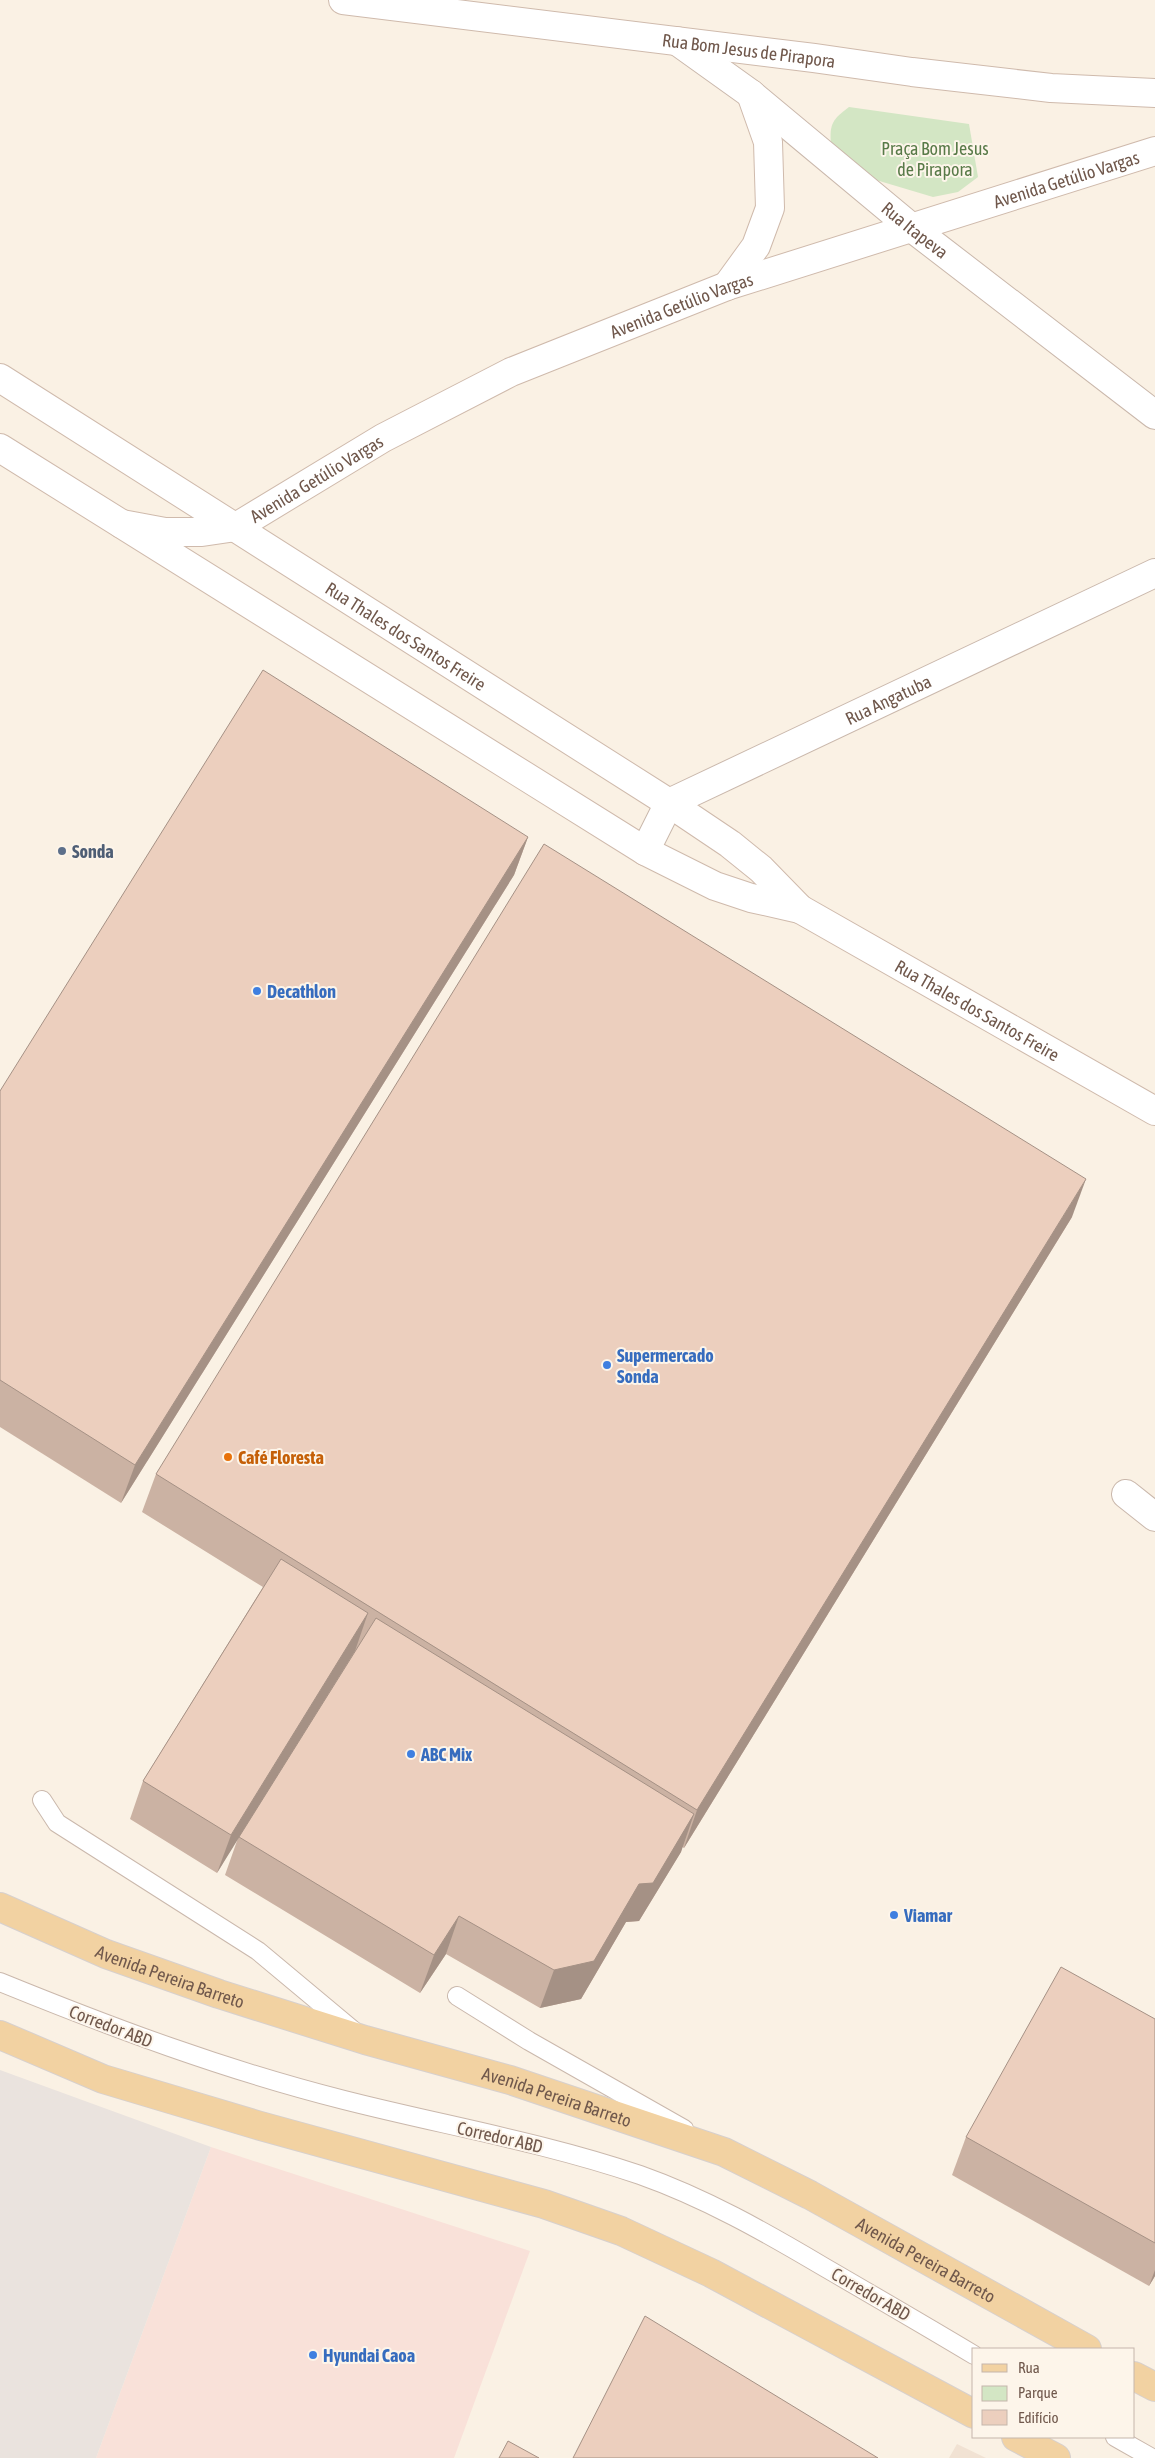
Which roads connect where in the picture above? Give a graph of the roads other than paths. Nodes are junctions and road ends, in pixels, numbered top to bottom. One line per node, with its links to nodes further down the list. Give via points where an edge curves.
1 (343, 0): 2 (street, Rua Bom Jesus de Pirapora)
2 (677, 40): 3 (street, Rua Bom Jesus de Pirapora, via 1031,86); 4 (street, Rua Itapeva)
3 (1155, 92)
4 (750, 94): 6 (street, Rua Itapeva); 7 (street, via 768,142 770,208 756,246)
5 (1155, 151): 6 (street, Avenida Getúlio Vargas)
6 (912, 228): 7 (street, Avenida Getúlio Vargas); 9 (street, Rua Itapeva)
7 (727, 286): 12 (street, Avenida Getúlio Vargas, via 511,372 383,438)
8 (0, 378): 12 (street, Rua Thales dos Santos Freire)
9 (1155, 415)
10 (0, 448): 11 (street, Rua Thales dos Santos Freire)
11 (122, 524): 12 (street, via 165,532 202,532); 15 (street, Rua Thales dos Santos Freire)
12 (236, 527): 14 (street, Rua Thales dos Santos Freire)
13 (1155, 573): 14 (street, Rua Angatuba)
14 (669, 803): 15 (street); 16 (street, Rua Thales dos Santos Freire, via 761,869)
15 (645, 851): 16 (street, Rua Thales dos Santos Freire, via 714,886)
16 (800, 909): 17 (street, Rua Thales dos Santos Freire)
17 (1155, 1110)
18 (1126, 1494): 19 (street)
19 (1155, 1517)
20 (42, 1800): 25 (lane, via 57,1823 258,1951)
21 (0, 1907): 25 (main road, Avenida Pereira Barreto, via 106,1954)
22 (0, 1982): 28 (lane, Corredor ABD, via 106,2025 230,2069 578,2156 642,2176 712,2205 774,2238)
23 (457, 1996): 26 (lane, via 529,2041)
24 (0, 2035): 31 (main road, via 103,2079 544,2204 621,2231 711,2273)
25 (365, 2040): 26 (main road, Avenida Pereira Barreto, via 510,2080)
26 (724, 2152): 27 (main road, Avenida Pereira Barreto, via 810,2195)
27 (1084, 2348)
28 (972, 2353)
29 (1135, 2377): 30 (main road)
30 (1155, 2388)
31 (972, 2413)
32 (1018, 2438): 34 (main road)
33 (1117, 2438): 35 (lane)
34 (1056, 2458)
35 (1152, 2458)

